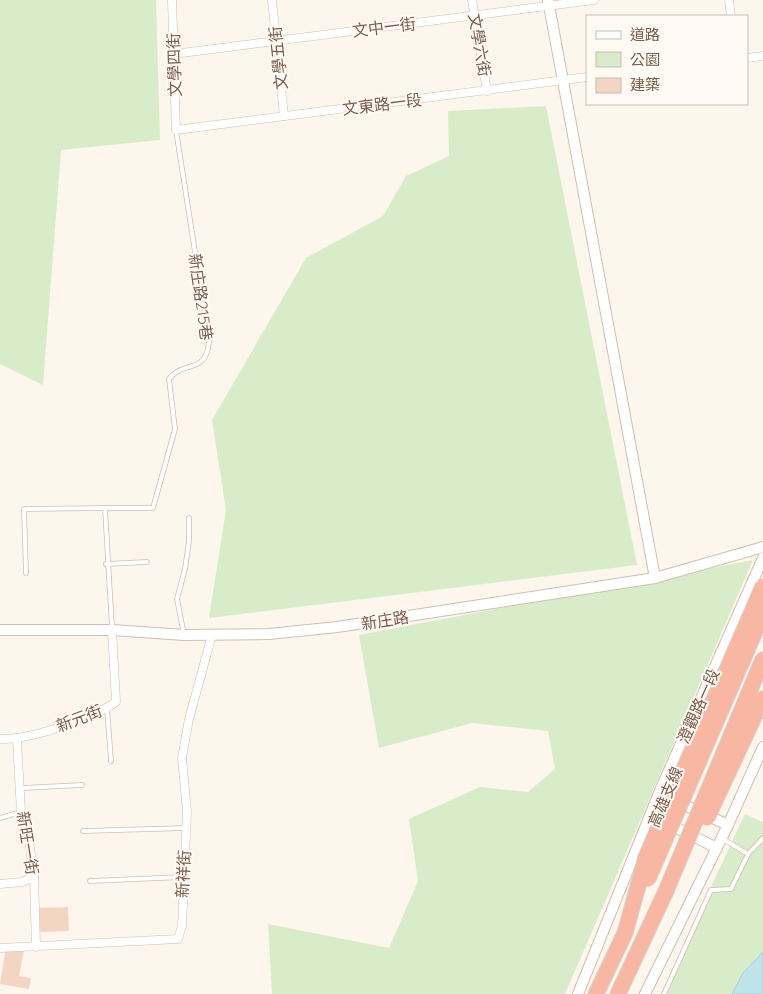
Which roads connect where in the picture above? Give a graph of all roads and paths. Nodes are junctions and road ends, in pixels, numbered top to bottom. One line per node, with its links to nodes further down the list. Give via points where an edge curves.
1 (172, 0): 10 (street, 文學四街)
2 (272, 0): 9 (street, 文學五街)
3 (472, 0): 8 (street, 文學六街)
4 (594, 0): 6 (street, 文中一街)
5 (729, 0): 7 (street)
6 (548, 3): 8 (street, 文中一街); 14 (street)
7 (731, 15)
8 (474, 16): 9 (street, 文中一街); 15 (street, 文學六街)
9 (276, 41): 10 (street, 文中一街); 16 (street, 文學五街)
10 (174, 54): 17 (street, 文學四街)
11 (763, 56): 12 (street)
12 (748, 58)
13 (586, 77): 14 (street, 文東路一段)
14 (561, 80): 15 (street, 文東路一段); 25 (street)
15 (488, 91): 16 (street, 文東路一段)
16 (284, 116): 17 (street, 文東路一段)
17 (176, 130): 18 (lane, 新庄路215巷, via 209,342 208,353 197,366 174,373 169,379 174,429 153,508)
18 (105, 508): 23 (lane); 24 (lane, via 24,509)
19 (189, 518): 31 (lane, via 188,550 177,599)
20 (763, 547): 25 (street, 新庄路)
21 (763, 558): 41 (street, 澄觀路一段)
22 (147, 562): 23 (lane)
23 (106, 564): 29 (lane)
24 (26, 573)
25 (655, 578): 30 (street, 新庄路, via 338,628 269,634)
26 (763, 586): 56 (highway, bridge, via 646,857)
27 (763, 613): 56 (highway, 高雄支線, bridge)
28 (0, 630): 29 (street, 新庄路)
29 (112, 630): 31 (street, 新庄路); 34 (street, 新元街, via 116,702)
30 (212, 634): 31 (street, 新庄路); 46 (street, 新祥街, via 188,720 182,758)
31 (184, 635)
32 (763, 659): 55 (highway, bridge)
33 (763, 698): 55 (highway, bridge, via 702,828)
34 (107, 708): 36 (street, 新元街); 38 (lane)
35 (0, 739): 36 (street, 新元街)
36 (17, 740): 40 (street, 新旺一街)
37 (763, 747): 45 (street)
38 (111, 761)
39 (82, 785): 40 (lane)
40 (22, 788): 42 (street, 新旺一街)
41 (659, 793): 43 (street, 澄觀路一段); 45 (street)
42 (21, 812): 44 (lane); 51 (street, 新旺一街, via 26,817)
43 (650, 815): 49 (street); 59 (street, 澄觀路一段)
44 (0, 818)
45 (728, 825): 49 (street)
46 (186, 828): 47 (lane); 52 (street, 新祥街)
47 (82, 831)
48 (763, 838): 50 (lane)
49 (719, 843): 50 (lane); 62 (street)
50 (748, 854): 63 (lane, via 731,889 711,890)
51 (34, 877): 54 (street); 57 (street, 新旺一街)
52 (183, 877): 53 (lane); 57 (street, 新祥街, via 182,926 178,939)
53 (90, 881)
54 (0, 884)
55 (666, 891): 61 (highway)
56 (625, 933): 60 (highway, 高雄支線)
57 (36, 947): 58 (street, 新祥街)
58 (0, 948)
59 (578, 994)
60 (596, 994)
61 (618, 994)
62 (645, 994)
63 (664, 994)

